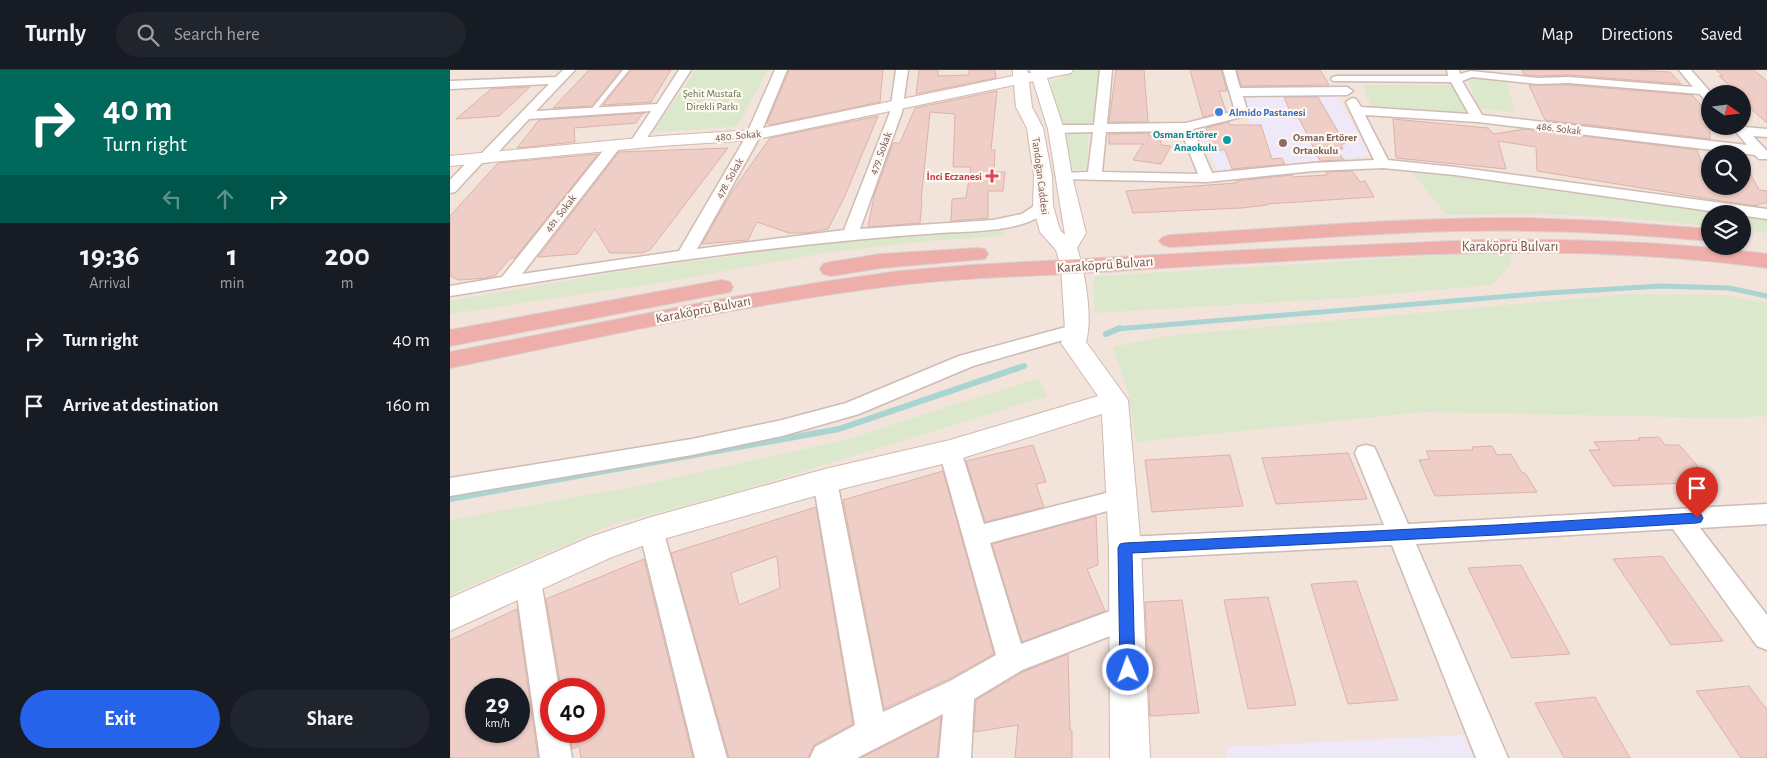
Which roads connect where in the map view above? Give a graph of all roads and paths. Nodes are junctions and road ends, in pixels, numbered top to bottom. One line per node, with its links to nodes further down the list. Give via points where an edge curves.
1 (569, 70): 16 (street)
2 (626, 70): 25 (lane)
3 (685, 70): 23 (street)
4 (781, 70): 33 (street, 478. Sokak)
5 (902, 70): 22 (street, 479. Sokak)
6 (1066, 70): 12 (street, 480. Sokak)
7 (1106, 70): 28 (street)
8 (1229, 70): 20 (street)
9 (1685, 70): 18 (street)
10 (467, 73): 15 (street)
11 (1452, 73): 13 (street); 14 (street, via 1538,81); 27 (street)
12 (1029, 74): 22 (street, 480. Sokak); 30 (street, Tandoğan Caddesi); 45 (street, Tandoğan Caddesi, via 1024,107 1035,128 1043,176)
13 (1334, 74): 19 (street)
14 (1566, 75): 21 (street)
15 (450, 80)
16 (558, 80): 17 (street); 26 (street)
17 (450, 85)
18 (1701, 87)
19 (1347, 91): 20 (street); 24 (street)
20 (1236, 92): 29 (street, via 1242,113)
21 (1701, 93)
22 (898, 104): 33 (street, 480. Sokak); 47 (street, 479. Sokak)
23 (660, 107): 25 (street); 35 (street)
24 (1357, 111): 27 (street, 486. Sokak); 40 (street)
25 (592, 112): 26 (street)
26 (524, 116): 38 (street)
27 (1478, 118): 37 (street, 486. Sokak)
28 (1099, 128): 29 (street); 30 (street); 41 (street)
29 (1186, 128): 43 (street)
30 (1056, 129): 42 (street, Tandoğan Caddesi)
31 (1751, 131): 32 (street)
32 (1767, 133)
33 (753, 135): 35 (street, 480. Sokak); 51 (street, 478. Sokak)
34 (1745, 135): 37 (street)
35 (636, 144): 36 (street, 480. Sokak)
36 (615, 145): 38 (street, 480. Sokak); 54 (street, 481. Sokak)
37 (1763, 155)
38 (481, 159): 39 (street, 480. Sokak); 44 (street)
39 (450, 161)
40 (1383, 164): 43 (street, via 1313,167); 46 (street, via 1465,172)
41 (1095, 175): 42 (street); 43 (street)
42 (1063, 176): 52 (street, Tandoğan Caddesi, via 1076,233)
43 (1207, 178)
44 (450, 189)
45 (1043, 206): 47 (street, via 1027,218 993,225); 52 (street, Tandoğan Caddesi, via 1050,232)
46 (1767, 214)
47 (850, 234): 51 (street)
48 (1701, 234): 52 (highway, Karaköprü Bulvarı, via 1628,228 1498,224 1421,226)
49 (1751, 240): 50 (highway)
50 (1767, 243)
51 (684, 256): 54 (street)
52 (1069, 257): 53 (highway, Karaköprü Bulvarı, via 1513,245 1691,252); 56 (highway, Karaköprü Bulvarı, via 881,261); 57 (highway, Karaköprü Bulvarı); 59 (street, Tandoğan Caddesi)
53 (1767, 261)
54 (506, 282): 55 (street)
55 (450, 290)
56 (667, 297): 58 (highway, via 572,304); 60 (highway, Karaköprü Bulvarı)
57 (756, 299): 61 (highway, Karaköprü Bulvarı); 62 (highway, via 682,326)
58 (450, 325)
59 (1077, 330): 63 (street, Tandoğan Caddesi, via 1073,342); 67 (street, via 966,361 852,408 782,428 692,447)
60 (450, 338)
61 (450, 360)
62 (450, 377)
63 (1115, 400): 64 (street); 68 (street)
64 (950, 451): 66 (street); 73 (street)
65 (1366, 453): 72 (street)
66 (825, 481): 71 (street); 82 (street)
67 (450, 486)
68 (1122, 498): 73 (street); 74 (street)
69 (1767, 514): 70 (street)
70 (1679, 519): 72 (street); 78 (street)
71 (650, 530): 75 (street, via 602,547); 85 (street)
72 (1401, 534): 74 (street); 89 (street)
73 (976, 536): 79 (street)
74 (1125, 548): 77 (street)
75 (528, 581): 76 (street); 80 (street)
76 (450, 615)
77 (1126, 617): 79 (street); 88 (street)
78 (1767, 637)
79 (1012, 661): 81 (street)
80 (543, 678)
81 (960, 691): 82 (street); 87 (street)
82 (872, 732): 86 (street)
83 (553, 743): 84 (street)
84 (556, 758)
85 (711, 758)
86 (826, 758)
87 (956, 758)
88 (1130, 758)
89 (1492, 758)

